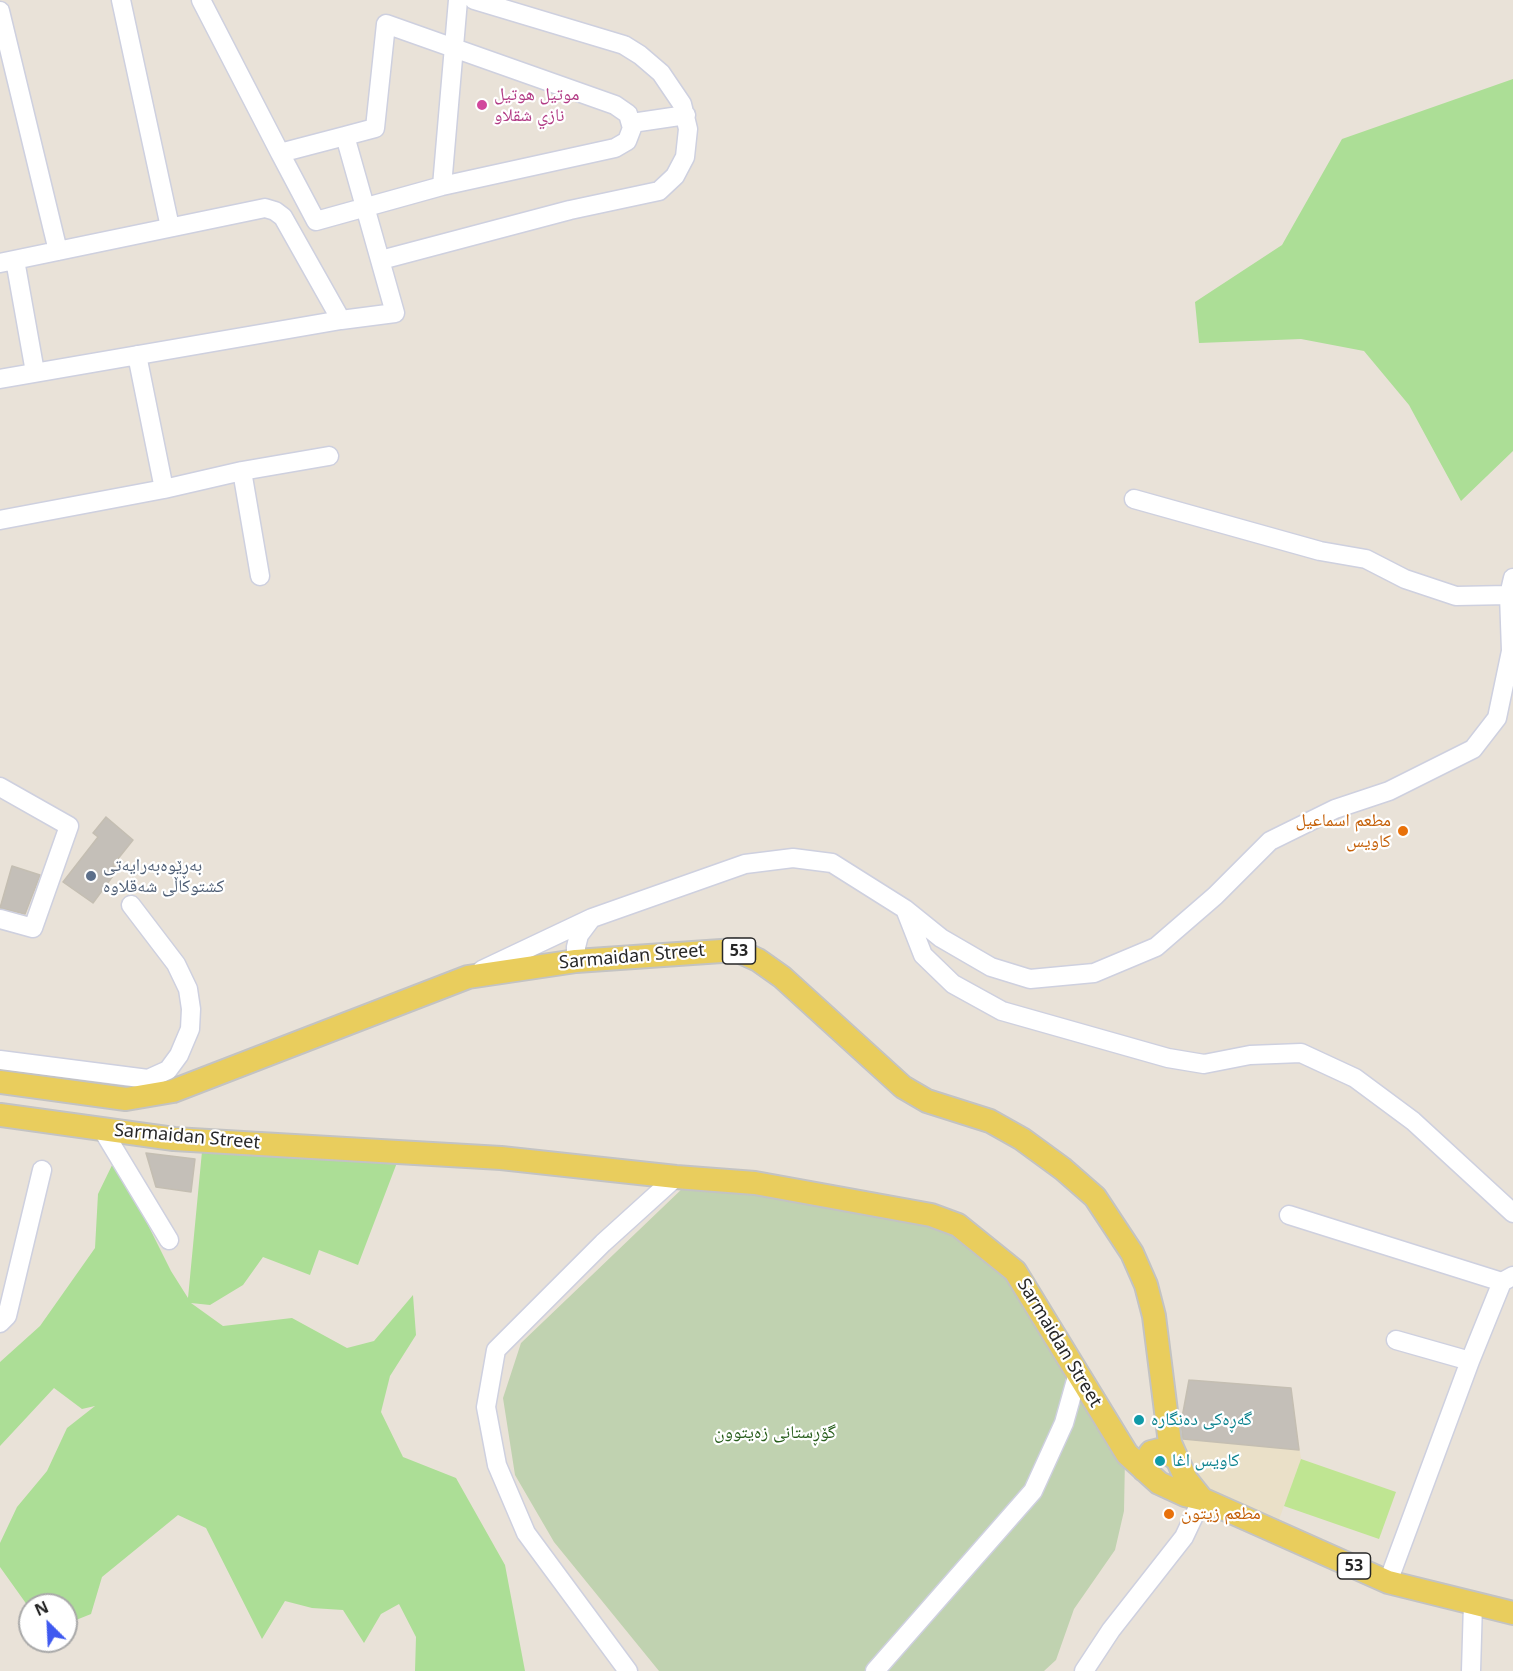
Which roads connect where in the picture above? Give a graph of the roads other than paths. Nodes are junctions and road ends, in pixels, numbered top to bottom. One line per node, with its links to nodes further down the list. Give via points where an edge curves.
1 (121, 0): 13 (street)
2 (201, 0): 10 (street)
3 (458, 0): 6 (street)
4 (474, 0): 7 (street, via 624,45 661,73)
5 (0, 11): 14 (street)
6 (455, 48): 8 (street, via 615,105 628,114); 9 (street, via 386,24 375,128); 11 (street)
7 (686, 115): 8 (street); 15 (street, via 685,158 675,176 659,191)
8 (632, 123): 11 (street, via 627,141 615,147)
9 (345, 136): 10 (street); 12 (street)
10 (280, 153): 12 (street, via 316,221)
11 (442, 186): 12 (street)
12 (364, 207): 15 (street)
13 (171, 227): 14 (street); 17 (street, via 265,208 275,211 283,217)
14 (58, 251): 16 (street)
15 (381, 260): 17 (street, via 395,313)
16 (8, 261): 19 (street)
17 (341, 320): 18 (street)
18 (137, 355): 19 (street); 23 (street)
19 (35, 372): 20 (street)
20 (0, 379)
21 (329, 456): 22 (street)
22 (242, 471): 23 (street); 26 (street)
23 (164, 489): 25 (street)
24 (1134, 499): 27 (street, via 1320,551 1366,559 1405,579 1456,596)
25 (0, 520)
26 (260, 576)
27 (1511, 587): 28 (street)
28 (1512, 630): 31 (street, via 1497,718 1473,749 1389,791 1335,809 1270,841 1156,947 1094,973 1030,979 991,967 941,938)
29 (0, 787): 33 (street, via 69,826 33,928)
30 (131, 905): 36 (street, via 176,964 188,989 190,1029 168,1070 148,1079)
31 (905, 909): 32 (street, via 832,863 793,858 746,864); 42 (street, via 923,955 953,984 1002,1011 1168,1058 1204,1064 1250,1055 1301,1053 1355,1078 1413,1121)
32 (592, 918): 34 (street, via 579,935); 35 (street)
33 (0, 919)
34 (576, 960): 35 (main road, Sarmaidan Street / 53); 50 (main road, Sarmaidan Street / 53, via 736,950 782,977 903,1086 927,1101 990,1121 1063,1169 1095,1197 1132,1253 1146,1285 1154,1316 1167,1429)
35 (468, 977): 37 (main road, Sarmaidan Street / 53, via 173,1091 126,1099)
36 (0, 1060)
37 (0, 1082)
38 (0, 1115): 39 (main road, Sarmaidan Street)
39 (102, 1129): 41 (main road, Sarmaidan Street, via 174,1139 501,1158); 44 (street)
40 (42, 1170): 46 (street, via 7,1316)
41 (676, 1177): 49 (main road, Sarmaidan Street, via 755,1183 931,1215 958,1225 1015,1271); 56 (street, via 603,1243 496,1350 486,1407 497,1465 526,1533)
42 (1513, 1213)
43 (1289, 1215): 45 (street)
44 (169, 1240)
45 (1508, 1279): 48 (street)
46 (0, 1323)
47 (1396, 1340): 48 (street)
48 (1470, 1361): 53 (street)
49 (1078, 1373): 51 (main road, Sarmaidan Street, via 1127,1454); 57 (street, via 1064,1423 1033,1491)
50 (1175, 1457): 51 (main road, via 1159,1450 1151,1452 1146,1460); 52 (main road, Sarmaidan Street / 53)
51 (1152, 1476): 52 (main road, via 1185,1495)
52 (1202, 1498): 53 (main road, 53); 58 (street, via 1184,1537)
53 (1388, 1581): 54 (main road, 53)
54 (1473, 1603): 55 (main road, 53); 59 (street)
55 (1513, 1613)
56 (628, 1671)
57 (875, 1671)
58 (1084, 1671)
59 (1471, 1671)

